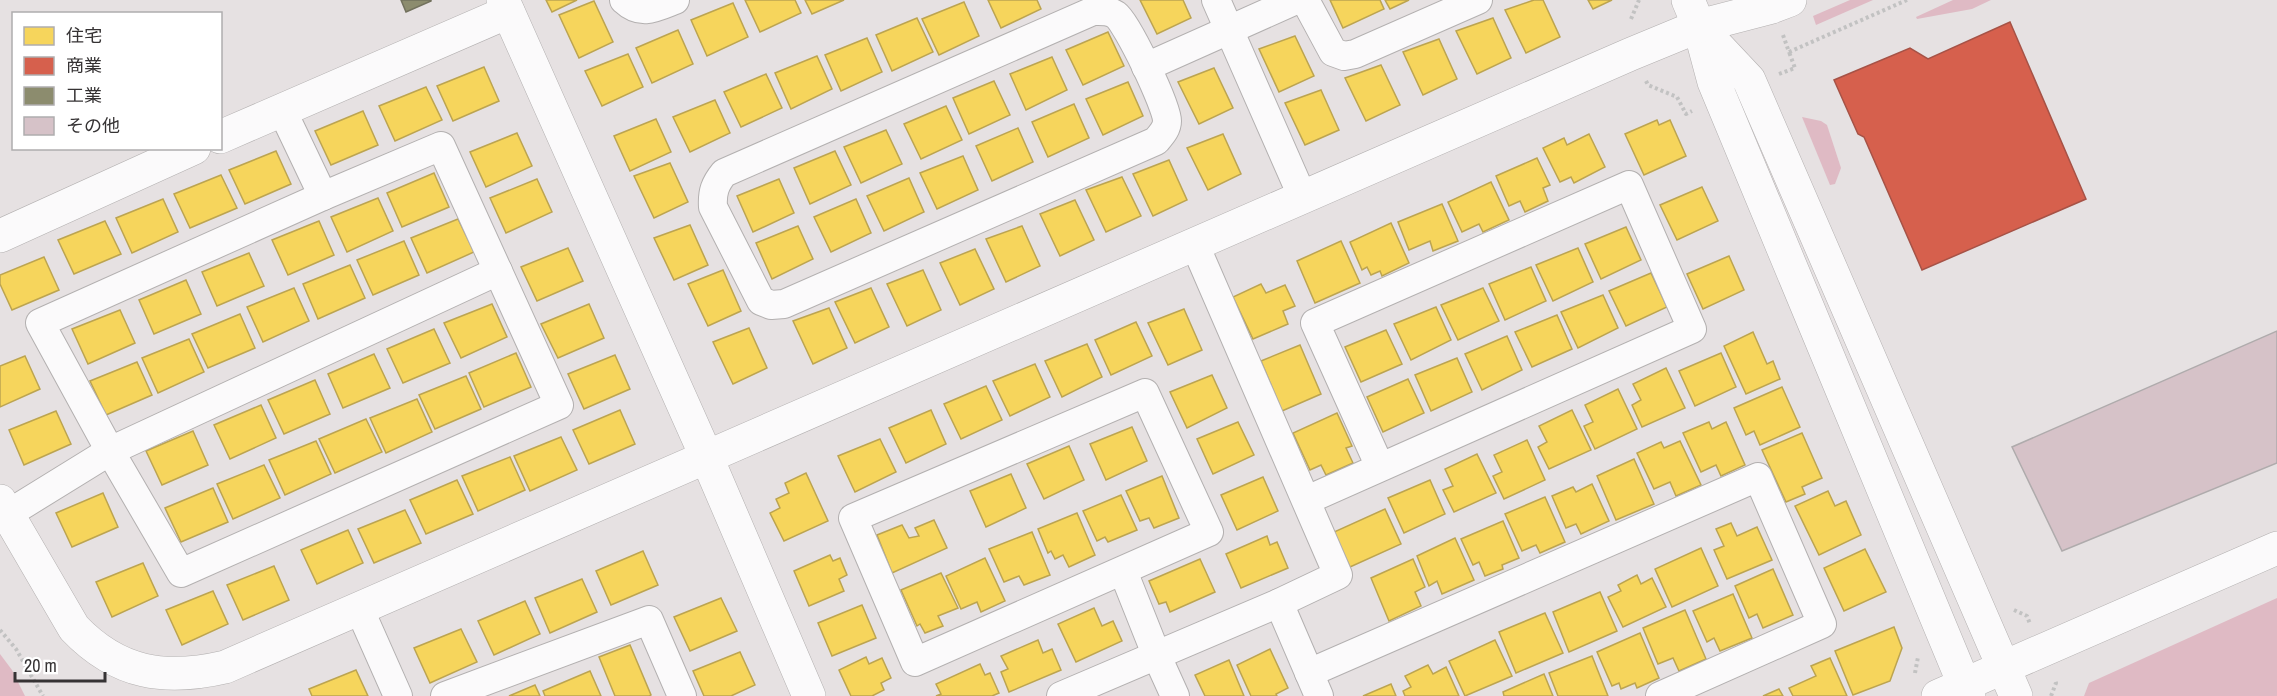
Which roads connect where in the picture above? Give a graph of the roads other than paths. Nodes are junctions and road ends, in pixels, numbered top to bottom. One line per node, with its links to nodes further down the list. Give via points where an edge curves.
1 (624, 0): 2 (street, via 640,11)
2 (675, 0)
3 (1216, 0): 11 (street)
4 (1296, 0): 11 (street)
5 (1305, 0): 6 (street, via 1323,38 1333,52 1344,56)
6 (1478, 0)
7 (1733, 0): 10 (street)
8 (1781, 4): 10 (street)
9 (506, 6): 13 (street); 22 (street)
10 (1693, 13): 17 (street, via 1631,54); 31 (street, via 1749,80); 33 (street, via 1714,82)
11 (1230, 30): 12 (street); 17 (street)
12 (1146, 67): 12 (street, via 1167,122 1156,141 784,304 761,301 713,207 712,194 724,173 1093,11 1116,15)
13 (282, 110): 14 (street); 16 (street)
14 (222, 136)
15 (190, 150): 18 (street)
16 (323, 196): 20 (street, via 441,146); 21 (street, via 40,323)
17 (1303, 198): 19 (street)
18 (0, 236)
19 (1195, 245): 22 (street); 24 (street)
20 (498, 271): 21 (street); 21 (street, via 559,405 181,573)
21 (110, 451): 25 (street)
22 (707, 458): 29 (street); 37 (street)
23 (1380, 467): 23 (street, via 1314,323 1629,185 1692,329); 24 (street)
24 (1307, 500): 28 (street, via 1338,575)
25 (4, 507): 29 (street, via 74,628 113,659 140,669 194,674 225,667)
26 (2277, 548): 31 (street)
27 (1123, 571): 27 (street, via 1209,532 1145,393 854,518 915,662); 30 (street)
28 (1280, 603): 30 (street); 32 (street)
29 (359, 608): 34 (street)
30 (1155, 654): 38 (street); 39 (street)
31 (2010, 682): 33 (street)
32 (1314, 684): 40 (street, via 1758,477 1822,624)
33 (1957, 692)
34 (398, 696)
35 (445, 696): 36 (street, via 649,620)
36 (682, 696)
37 (809, 696)
38 (1061, 696)
39 (1175, 696)
40 (1660, 696)

